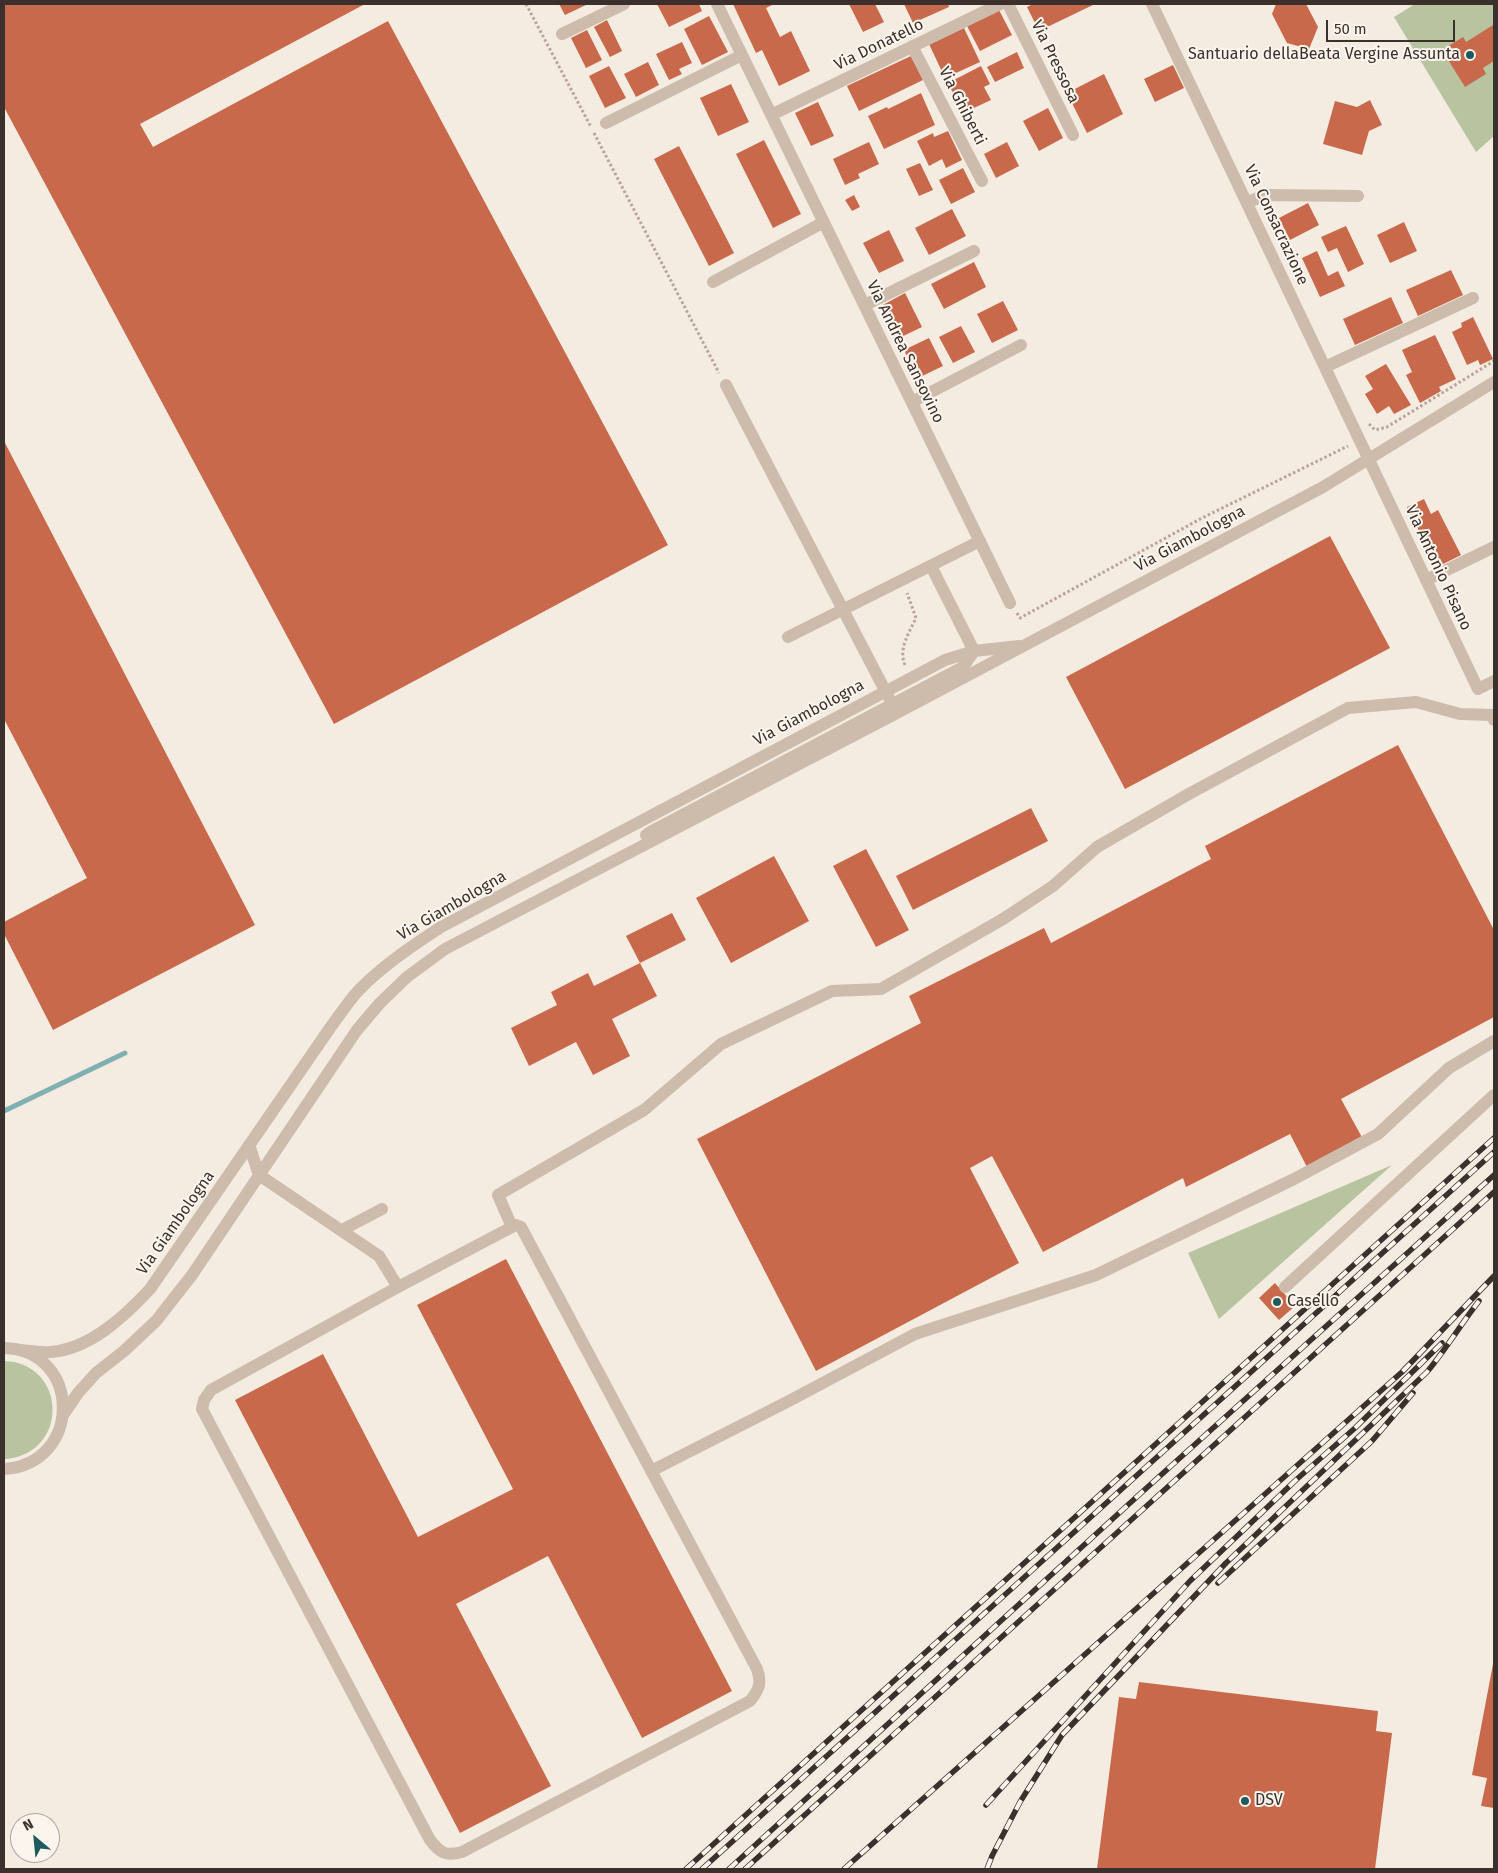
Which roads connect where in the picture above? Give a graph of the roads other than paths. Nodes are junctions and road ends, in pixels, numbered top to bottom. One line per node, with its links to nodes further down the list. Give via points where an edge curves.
1 (624, 4): 6 (street)
2 (717, 4): 8 (street, Via Andrea Sansovino)
3 (1000, 4): 7 (street, Via Donatello)
4 (1008, 4): 11 (street, Via Pressosa)
5 (1152, 4): 14 (street, Via Consacrazione)
6 (562, 34)
7 (912, 46): 9 (street, Via Donatello); 12 (street, Via Ghiberti)
8 (742, 55): 9 (street, Via Andrea Sansovino); 10 (street)
9 (771, 115): 15 (street, Via Andrea Sansovino)
10 (606, 123)
11 (1073, 135)
12 (982, 181)
13 (1358, 196): 14 (street, via 1264,196)
14 (1247, 203): 21 (street, Via Consacrazione)
15 (824, 222): 17 (street); 19 (street, Via Andrea Sansovino)
16 (974, 251): 19 (street)
17 (713, 282)
18 (1473, 298): 21 (street)
19 (865, 305): 24 (street, Via Andrea Sansovino)
20 (1021, 345): 24 (street)
21 (1325, 367): 25 (street, Via Consacrazione)
22 (1494, 382): 25 (street, Via Giambologna)
23 (726, 385): 31 (street)
24 (912, 402): 26 (street, Via Andrea Sansovino)
25 (1369, 460): 29 (street, Via Antonio Pisano); 33 (street, Via Giambologna)
26 (980, 541): 28 (street); 30 (street, Via Andrea Sansovino)
27 (1494, 547): 29 (street)
28 (931, 566): 31 (street); 34 (street)
29 (1426, 580): 35 (street, Via Antonio Pisano, via 1478,689)
30 (1010, 603)
31 (843, 610): 32 (street); 36 (street)
32 (788, 637)
33 (1026, 644): 34 (street, Via Giambologna); 41 (street, Via Giambologna)
34 (974, 651): 36 (street, Via Giambologna, via 945,660); 37 (street, Via Giambologna, via 963,667)
35 (1494, 681)
36 (886, 692): 37 (street); 39 (street, Via Giambologna)
37 (892, 704): 40 (street, Via Giambologna)
38 (1494, 720): 47 (street, via 1492,715 1460,714 1416,702 1348,708 1097,847 1053,886 882,989 832,991 720,1044 644,1110 498,1195)
39 (750, 763): 40 (street); 44 (street, Via Giambologna, via 441,927 389,963 358,991)
40 (764, 772): 41 (street, Via Giambologna, via 652,831)
41 (617, 859): 45 (street, Via Giambologna, via 445,948 407,977 357,1030)
42 (1494, 1041): 55 (street, via 1449,1068 1378,1134 1294,1179 1096,1275 915,1334)
43 (1494, 1095): 50 (street)
44 (249, 1145): 45 (street); 52 (street, Via Giambologna, via 150,1289 130,1310 106,1330 79,1344 52,1352)
45 (259, 1175): 48 (street); 53 (street, Via Giambologna, via 192,1275 156,1321 96,1373)
46 (382, 1209): 48 (street)
47 (512, 1227): 49 (street); 55 (street, via 521,1228)
48 (342, 1230): 49 (street, via 379,1256)
49 (398, 1287): 55 (street, via 211,1390 202,1409 430,1840 443,1853 462,1852 750,1701 758,1691 761,1679 757,1669)
50 (1284, 1287)
51 (4, 1348): 52 (street, Via Giambologna)
52 (20, 1350): 53 (street, via 37,1358 53,1375 62,1396)
53 (63, 1415): 54 (street, via 56,1438 44,1453 23,1465)
54 (4, 1469)
55 (651, 1471)

